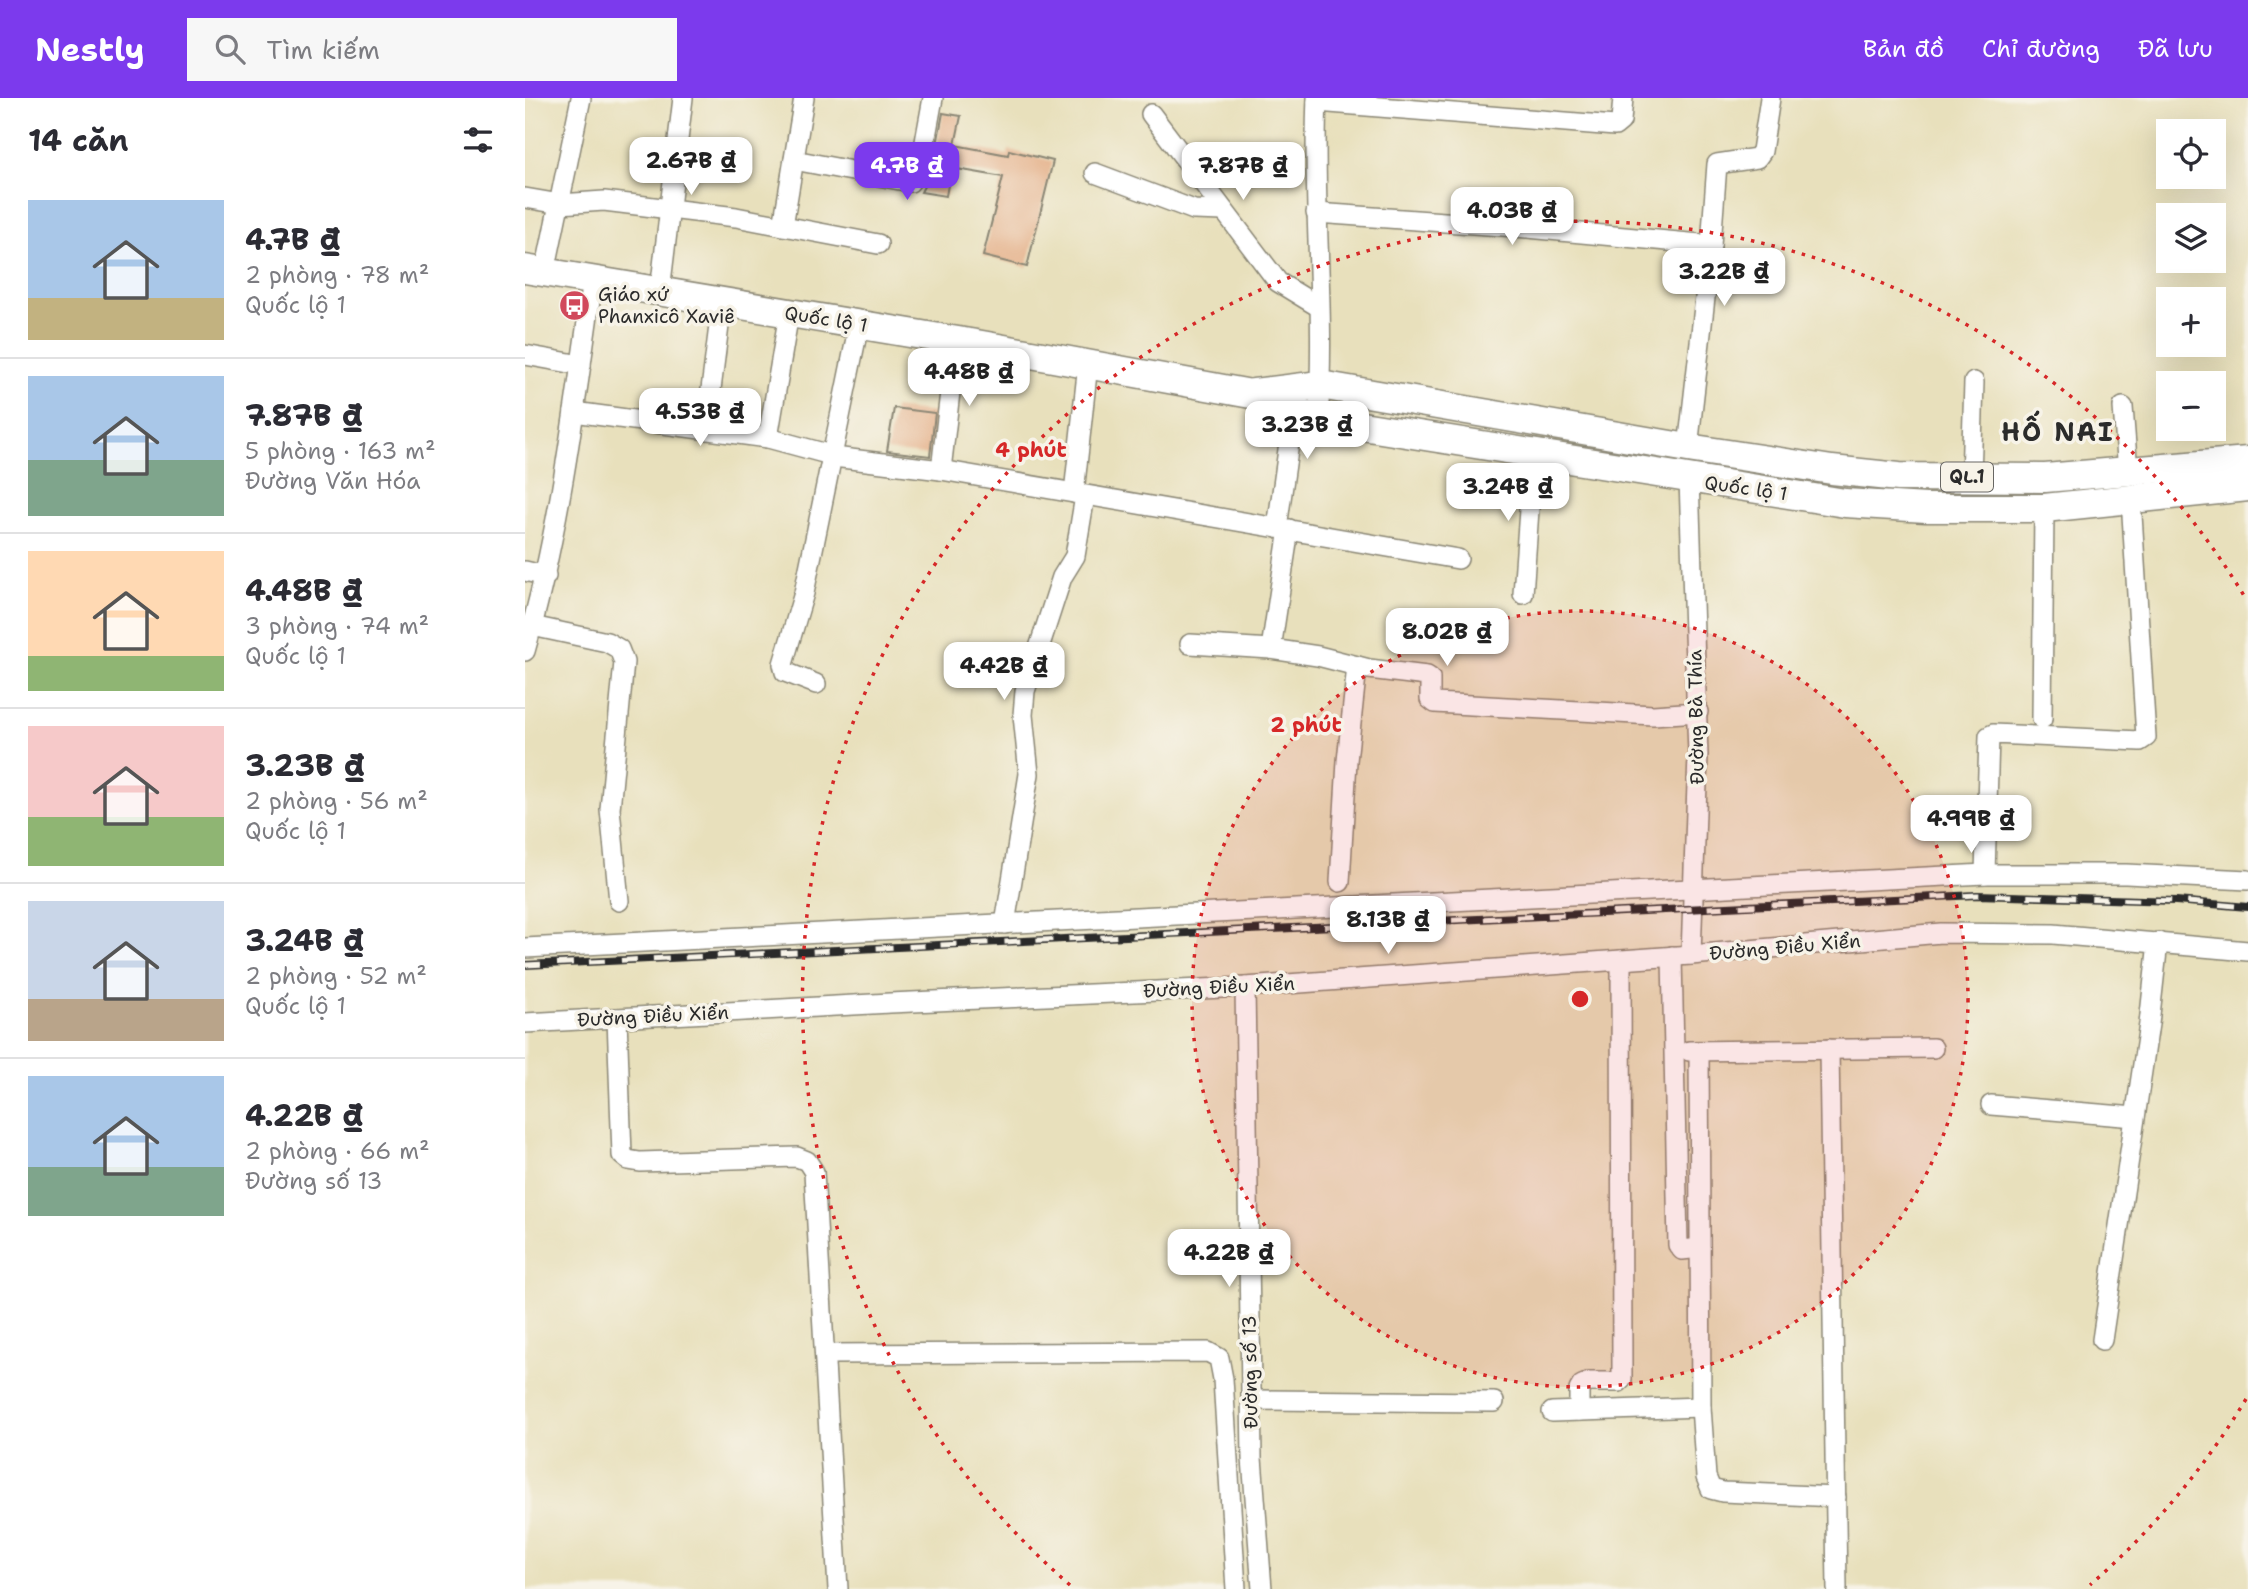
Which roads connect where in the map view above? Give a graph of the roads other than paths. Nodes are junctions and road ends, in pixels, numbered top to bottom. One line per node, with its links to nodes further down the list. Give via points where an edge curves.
1 (581, 98): 12 (street)
2 (683, 98): 13 (street)
3 (804, 98): 9 (street)
4 (933, 98): 9 (street, via 920,169 910,182)
5 (1623, 98): 7 (street, via 1621,121 1615,126)
6 (1770, 98): 18 (street, via 1762,152 1757,158 1717,164)
7 (1317, 100): 15 (street)
8 (1151, 114): 14 (street)
9 (794, 160): 16 (street)
10 (1095, 173): 14 (street, via 1194,210)
11 (525, 198): 12 (street)
12 (560, 204): 13 (street, via 604,201); 19 (street)
13 (670, 209): 16 (street); 21 (street)
14 (1224, 211): 23 (street, via 1278,282)
15 (1317, 213): 18 (street); 23 (street)
16 (783, 226): 17 (street)
17 (878, 244)
18 (1711, 245): 36 (street)
19 (535, 270): 20 (highway, Quốc lộ 1 / QL.1)
20 (593, 280): 21 (highway, Quốc lộ 1 / QL.1); 29 (street)
21 (660, 291): 22 (highway, Quốc lộ 1 / QL.1)
22 (722, 302): 24 (highway, Quốc lộ 1 / QL.1); 34 (street)
23 (1319, 307): 31 (street)
24 (789, 313): 25 (highway, Quốc lộ 1 / QL.1); 35 (street)
25 (859, 324): 26 (highway, Quốc lộ 1 / QL.1); 37 (street)
26 (956, 340): 28 (highway, Quốc lộ 1 / QL.1); 40 (street)
27 (525, 355): 29 (street)
28 (1088, 364): 31 (highway, Quốc lộ 1 / QL.1); 45 (street)
29 (581, 365): 33 (street)
30 (1974, 382): 41 (street)
31 (1307, 401): 36 (highway, Quốc lộ 1 / QL.1); 38 (highway, Quốc lộ 1 / QL.1); 47 (street)
32 (2123, 407): 43 (street)
33 (574, 412): 34 (street); 50 (street)
34 (706, 429): 35 (street)
35 (768, 438): 37 (street)
36 (1688, 448): 41 (highway, Quốc lộ 1 / QL.1, via 1899,477); 42 (highway)
37 (831, 454): 40 (street); 57 (street, via 804,593 783,664 785,672)
38 (1533, 454): 42 (highway, Quốc lộ 1 / QL.1); 51 (street)
39 (2248, 461): 43 (highway, Quốc lộ 1 / QL.1)
40 (941, 470): 45 (street)
41 (1971, 477): 43 (highway, Quốc lộ 1 / QL.1)
42 (1689, 479): 46 (highway, Quốc lộ 1 / QL.1, via 1845,503); 58 (street, Đường Bà Thía)
43 (2129, 485): 44 (highway, Quốc lộ 1 / QL.1); 46 (highway, Quốc lộ 1 / QL.1); 60 (street, via 2146,737 2140,741 1989,736)
44 (2248, 487)
45 (1079, 495): 47 (street); 65 (street, via 1075,556 1062,577 1025,691 1029,774)
46 (2044, 508): 59 (street)
47 (1283, 528): 48 (street); 54 (street)
48 (1458, 559)
49 (525, 571): 50 (street)
50 (546, 576): 52 (street)
51 (1523, 594)
52 (532, 626): 55 (street); 64 (street, via 607,642 619,649 624,662 610,809)
53 (1190, 644): 54 (street)
54 (1271, 649): 56 (street)
55 (525, 651)
56 (1357, 666): 58 (street, via 1427,676 1430,699 1435,703 1653,715); 62 (street)
57 (816, 684)
58 (1698, 712): 63 (street, Đường Bà Thía)
59 (2042, 719)
60 (1985, 874): 61 (street); 63 (street)
61 (2248, 880)
62 (1340, 882)
63 (1693, 889): 65 (street); 69 (street, Đường Bà Thía)
64 (619, 901)
65 (1005, 923): 67 (street)
66 (2158, 942): 68 (street, Đường Điều Xiển); 69 (street, Đường Điều Xiển, via 2053,934 1941,933); 79 (street)
67 (525, 948)
68 (2248, 951)
69 (1682, 956): 70 (street, Đường Điều Xiển); 77 (street, Đường Bà Thía)
70 (1621, 960): 71 (street, Đường Điều Xiển); 86 (street, via 1622,1379 1582,1385)
71 (1245, 987): 72 (street, Đường Điều Xiển); 83 (street, Đường số 13)
72 (617, 1018): 73 (street, Đường Điều Xiển); 82 (street, via 622,1155 628,1160 797,1157 807,1161 814,1172)
73 (525, 1023)
74 (1933, 1048): 75 (street)
75 (1829, 1049): 76 (street); 88 (street)
76 (1699, 1051): 77 (street); 80 (street)
77 (1676, 1052): 80 (street, Đường Bà Thía, via 1678,1245 1682,1250)
78 (1991, 1105): 79 (street)
79 (2135, 1117): 81 (street)
80 (1700, 1248): 85 (street)
81 (2102, 1340)
82 (825, 1354): 89 (street); 90 (street, via 1208,1352 1219,1358)
83 (1251, 1400): 84 (street); 91 (street, Đường số 13)
84 (1494, 1402)
85 (1701, 1407): 86 (street); 88 (street, via 1711,1489)
86 (1579, 1411): 87 (street)
87 (1552, 1412)
88 (1836, 1497): 92 (street)
89 (838, 1589)
90 (1236, 1589)
91 (1262, 1589)
92 (1837, 1589)

